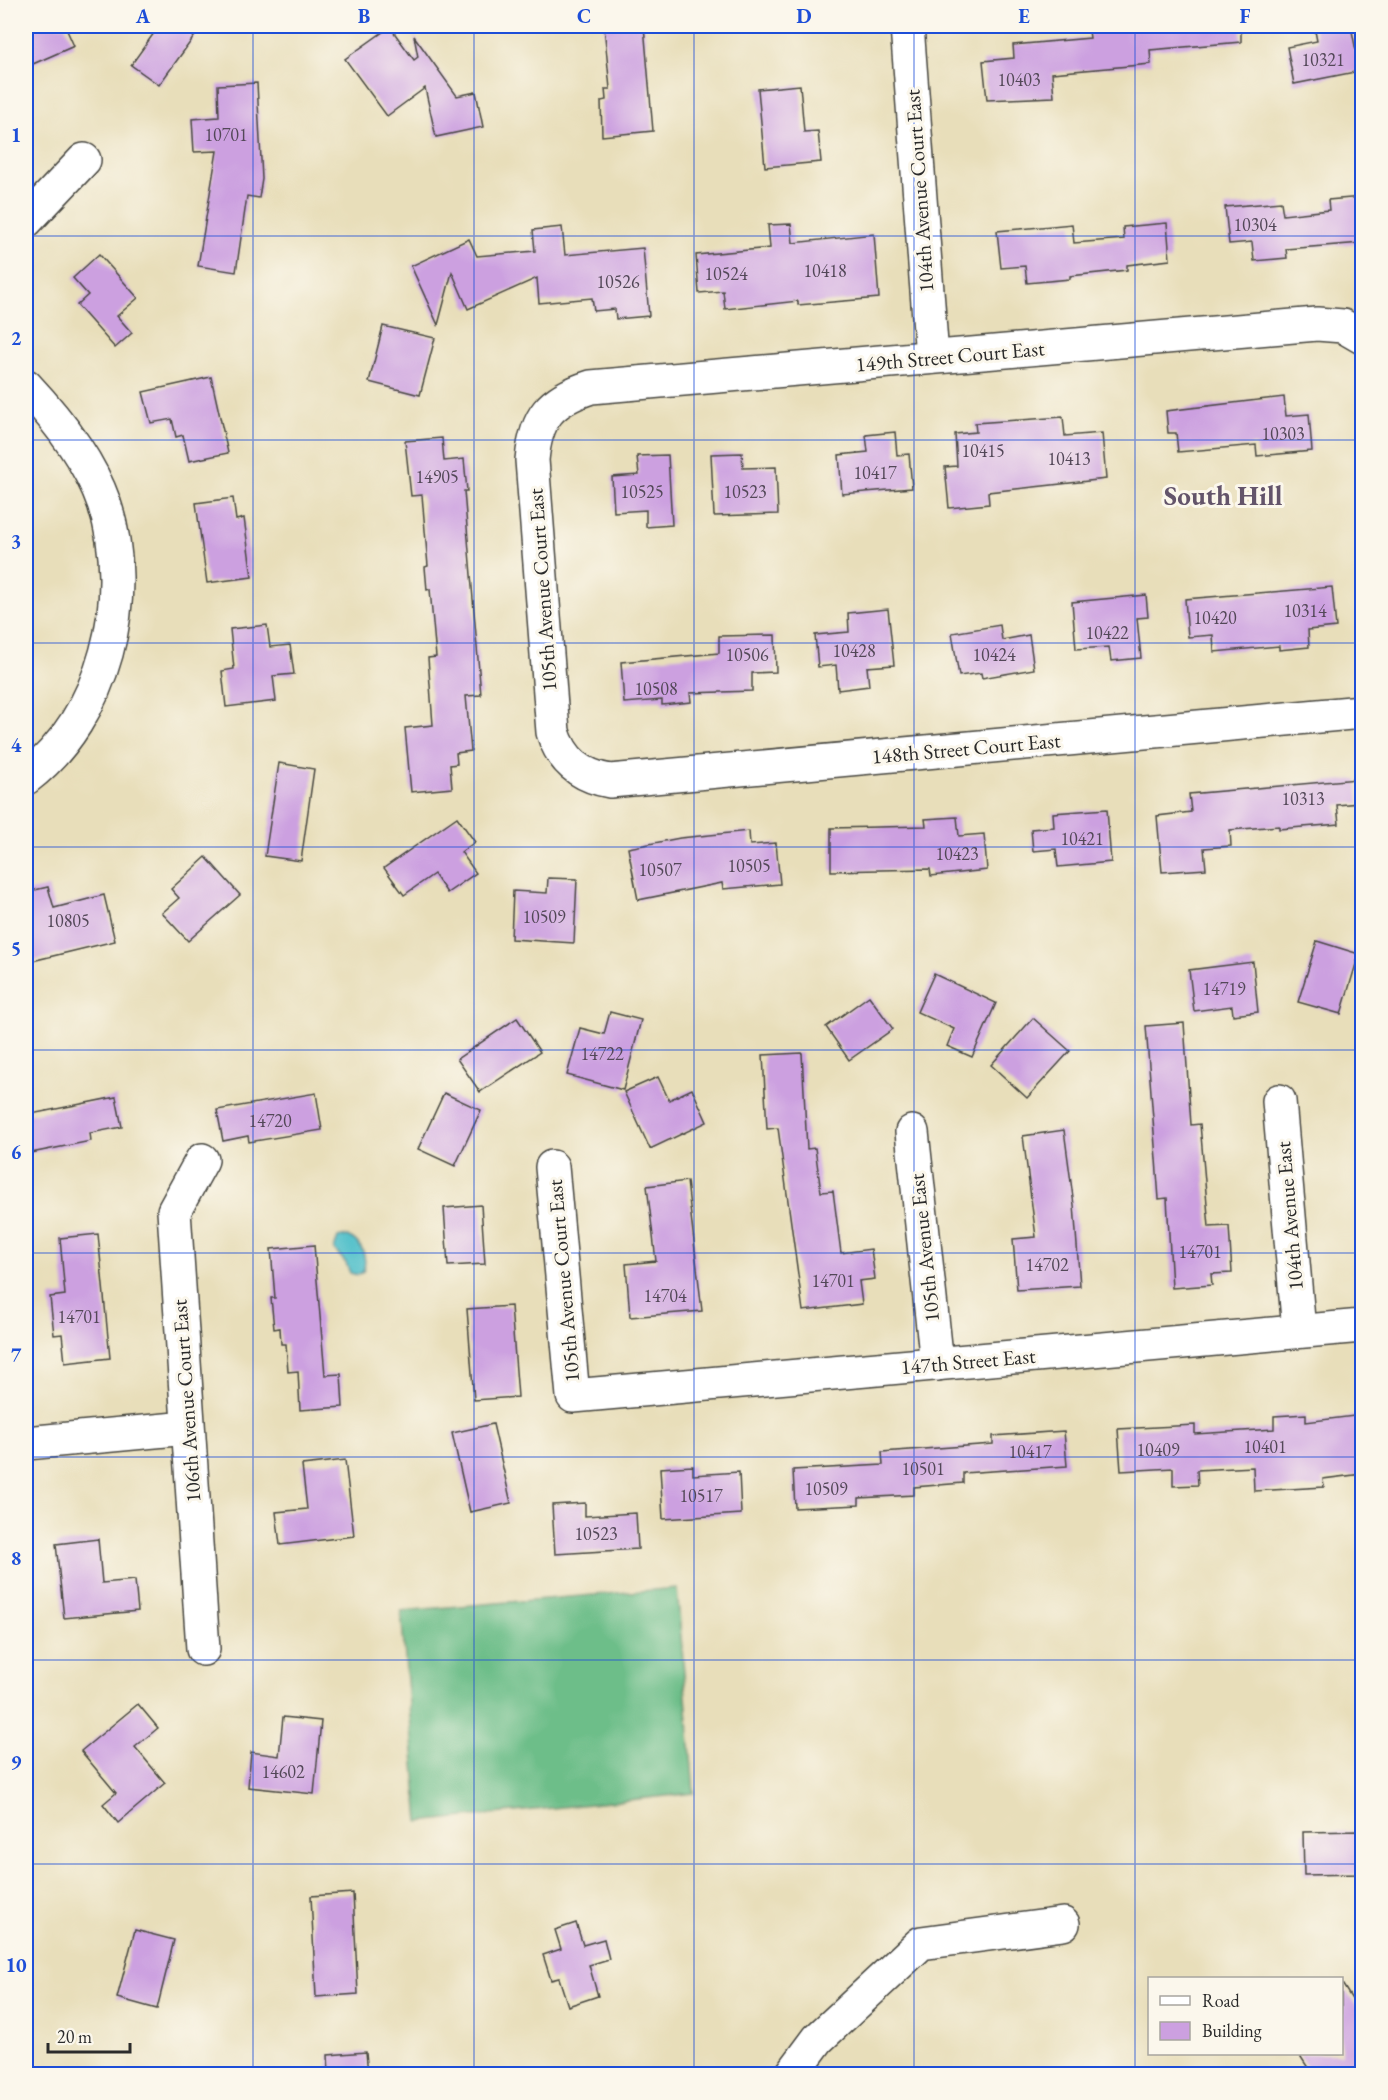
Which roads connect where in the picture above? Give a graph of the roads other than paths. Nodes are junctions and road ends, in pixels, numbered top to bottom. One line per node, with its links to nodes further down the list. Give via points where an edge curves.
1 (906, 26): 5 (street, 104th Avenue Court East)
2 (84, 160): 3 (street)
3 (26, 221)
4 (1360, 335): 5 (street, 149th Street Court East, via 1333,324 1317,324)
5 (932, 357): 7 (street, 149th Street Court East, via 591,387 569,394)
6 (26, 386): 10 (street, via 52,414 103,502 116,569 115,609 97,681 54,752)
7 (548, 412): 9 (street, 105th Avenue Court East, via 534,437 532,460 553,732 558,746)
8 (1362, 711): 9 (street, 148th Street Court East, via 610,780 596,778)
9 (574, 766)
10 (26, 778)
11 (1279, 1101): 16 (street, 104th Avenue East)
12 (912, 1132): 17 (street, 105th Avenue East)
13 (202, 1160): 19 (street, 106th Avenue Court East, via 174,1211)
14 (552, 1167): 18 (street, 105th Avenue Court East)
15 (1362, 1326): 16 (street, 147th Street East)
16 (1299, 1331): 17 (street, 147th Street East)
17 (936, 1364): 18 (street, 147th Street East)
18 (573, 1396)
19 (187, 1428): 20 (street); 21 (street, 106th Avenue Court East)
20 (26, 1443)
21 (202, 1649)
22 (1063, 1924): 23 (street, via 921,1943 818,2039)
23 (792, 2074)

